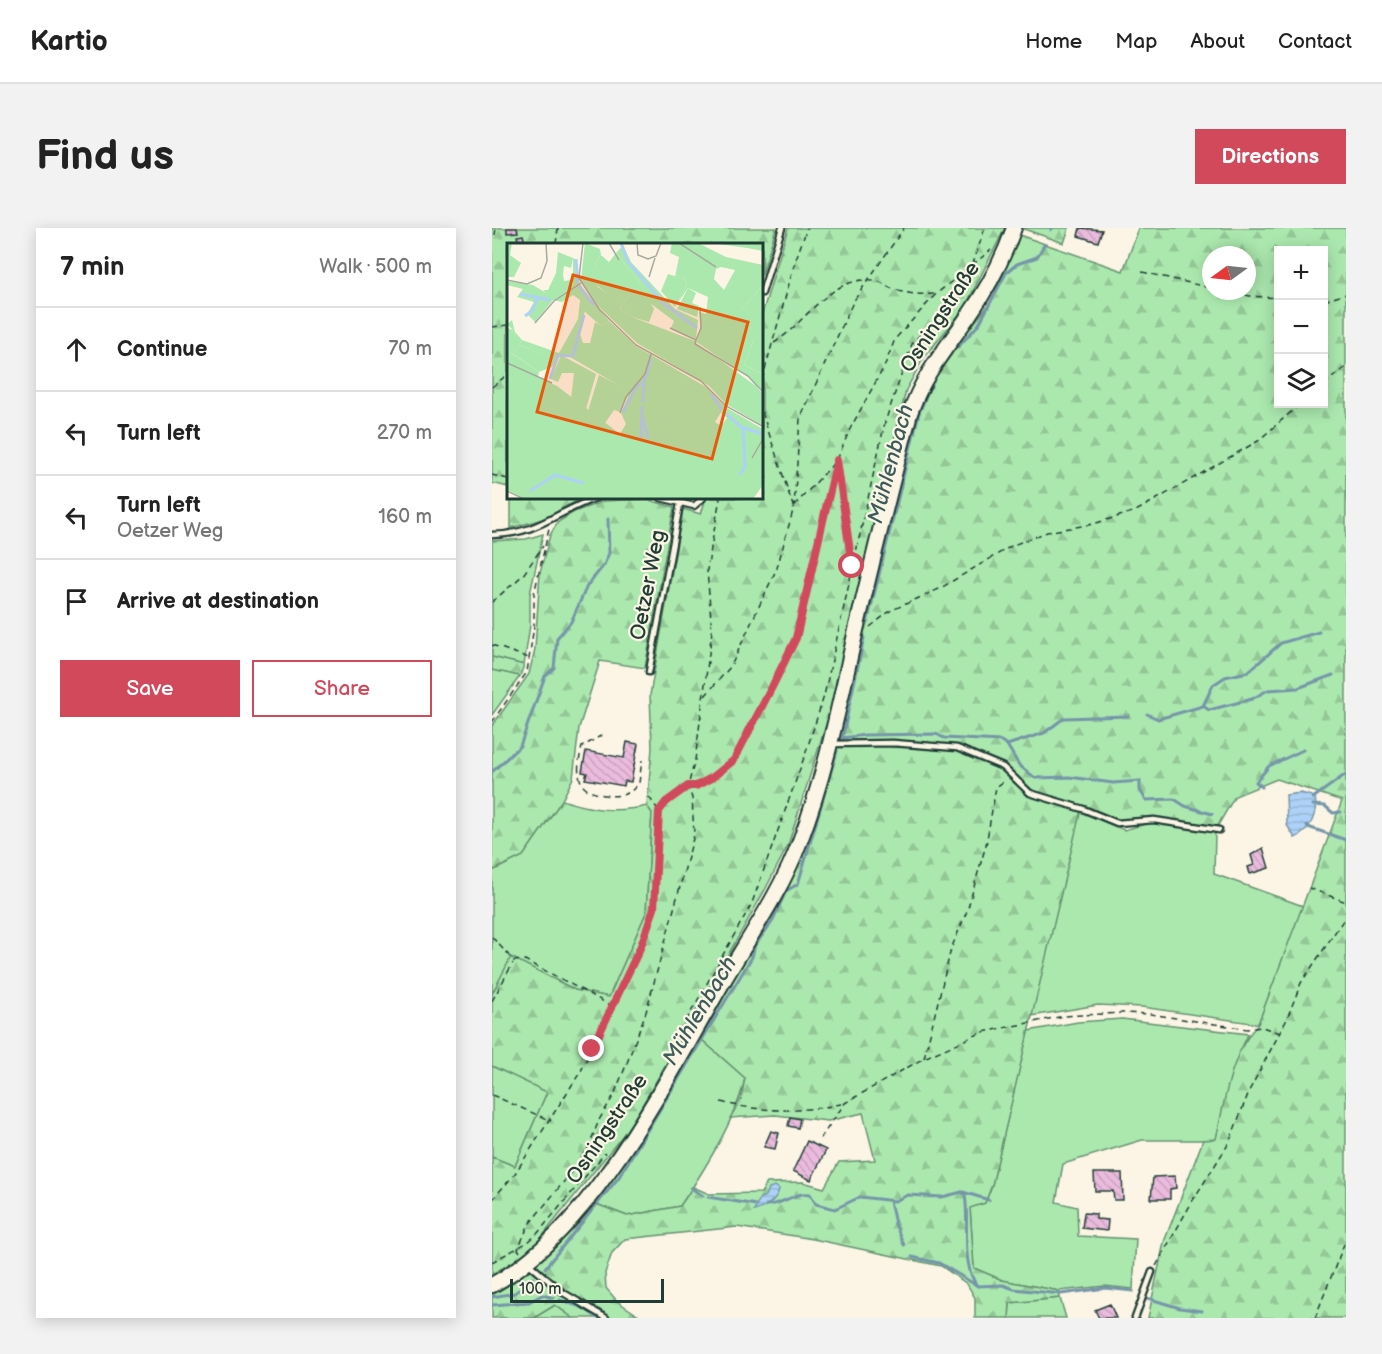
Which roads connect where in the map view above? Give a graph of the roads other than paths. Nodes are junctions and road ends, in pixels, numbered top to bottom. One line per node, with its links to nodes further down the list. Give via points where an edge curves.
1 (782, 228): 3 (lane)
2 (1014, 228): 10 (main road, Osningstraße, via 984,292 919,388 856,630)
3 (764, 286)
4 (591, 500): 8 (lane, via 527,531)
5 (667, 500): 7 (lane)
6 (701, 500): 7 (lane, via 694,506)
7 (680, 504): 9 (lane, Oetzer Weg)
8 (492, 535)
9 (649, 672)
10 (831, 744): 11 (lane, via 957,748 1003,767 1029,793 1117,823 1154,820); 12 (main road, Osningstraße, via 800,843 646,1115 583,1202)
11 (1219, 830)
12 (528, 1263): 14 (main road, Osningstraße); 15 (lane, via 562,1292)
13 (1152, 1272): 16 (lane)
14 (492, 1285)
15 (606, 1318)
16 (1135, 1318)

